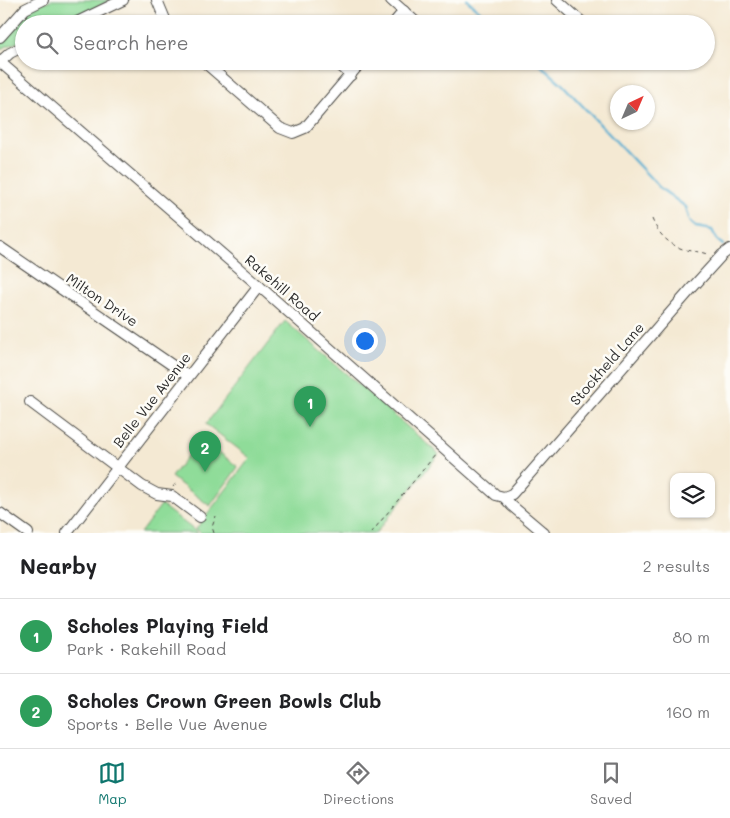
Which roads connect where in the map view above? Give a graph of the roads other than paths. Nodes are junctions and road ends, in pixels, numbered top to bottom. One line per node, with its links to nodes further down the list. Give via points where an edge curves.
1 (43, 0): 7 (street)
2 (124, 0): 8 (street)
3 (157, 0): 9 (street)
4 (390, 0): 6 (street)
5 (557, 0): 12 (street)
6 (404, 11): 10 (street); 11 (street)
7 (20, 15)
8 (92, 15)
9 (163, 15)
10 (401, 15)
11 (408, 15)
12 (574, 15)
13 (15, 20): 14 (street)
14 (0, 37)
15 (15, 50): 16 (street)
16 (0, 62): 23 (street, Rakehill Road)
17 (213, 70): 20 (street, via 280,128 293,132 305,128)
18 (346, 70): 20 (street)
19 (355, 70): 20 (street)
20 (351, 75)
21 (0, 247): 24 (street, Milton Drive)
22 (730, 249): 27 (street, Stockheld Lane, via 512,494)
23 (259, 286): 24 (street, Belle Vue Avenue); 27 (street, Rakehill Road, via 441,448 496,495)
24 (188, 376): 26 (street, Belle Vue Avenue)
25 (30, 402): 26 (street)
26 (117, 468): 29 (street, via 152,492 172,496); 31 (street, Belle Vue Avenue)
27 (504, 497): 32 (street, Rakehill Road)
28 (0, 513): 30 (street)
29 (200, 517)
30 (28, 533)
31 (67, 533)
32 (544, 533)

